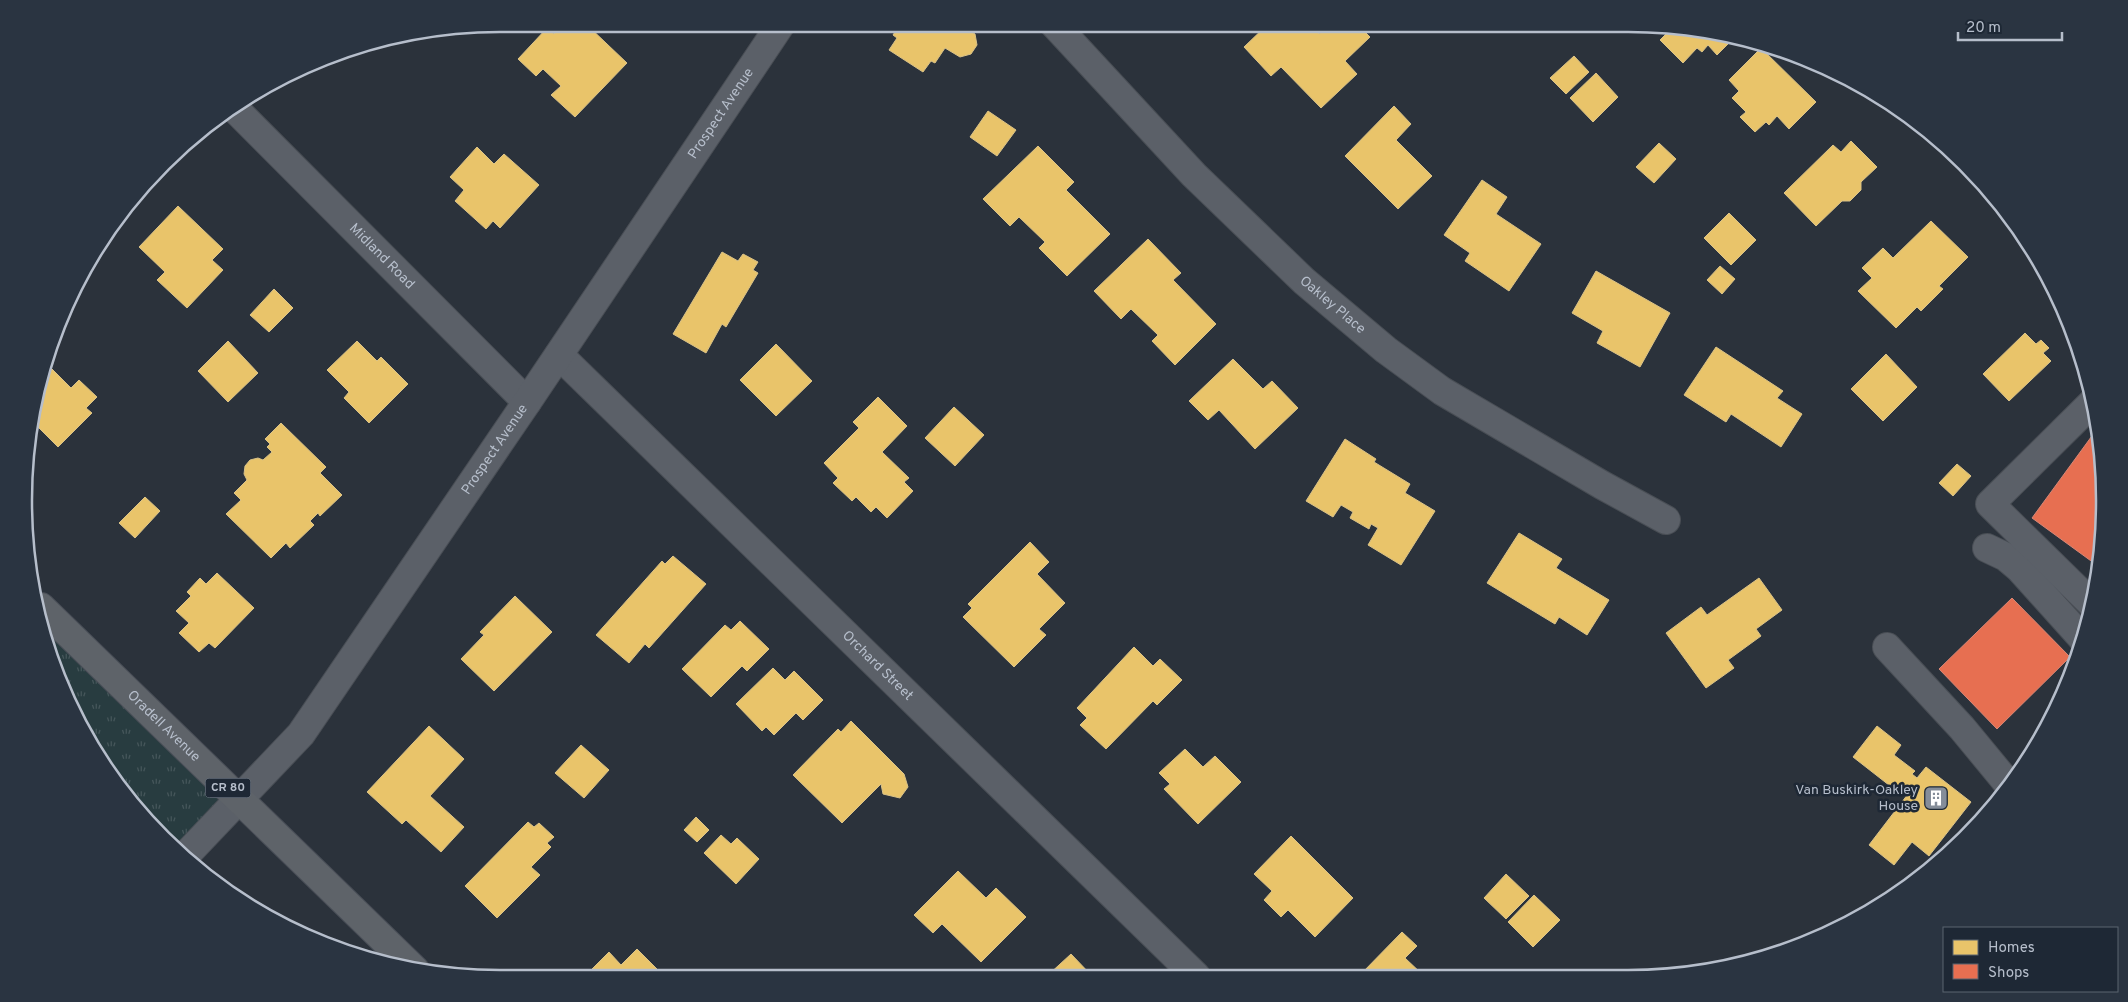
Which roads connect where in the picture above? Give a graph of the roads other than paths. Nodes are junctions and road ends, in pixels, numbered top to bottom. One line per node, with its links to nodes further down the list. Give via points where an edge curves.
1 (776, 32): 4 (street, Prospect Avenue)
2 (1061, 32): 7 (street, Oakley Place, via 1194,174 1304,281 1386,350 1442,392)
3 (239, 113): 5 (street, Midland Road)
4 (559, 355): 5 (street, Prospect Avenue); 17 (street, Orchard Street)
5 (527, 402): 14 (street, Prospect Avenue, via 301,734)
6 (2086, 409): 9 (street, via 1990,504)
7 (1666, 520)
8 (1988, 548): 11 (street, via 2019,568)
9 (2085, 597)
10 (46, 612): 14 (main road, Oradell Avenue / CR 80)
11 (2077, 632)
12 (1887, 647): 13 (street)
13 (2004, 779)
14 (239, 798): 15 (street, Prospect Avenue); 16 (main road, Oradell Avenue / CR 80)
15 (190, 851)
16 (403, 959)
17 (1190, 970)

